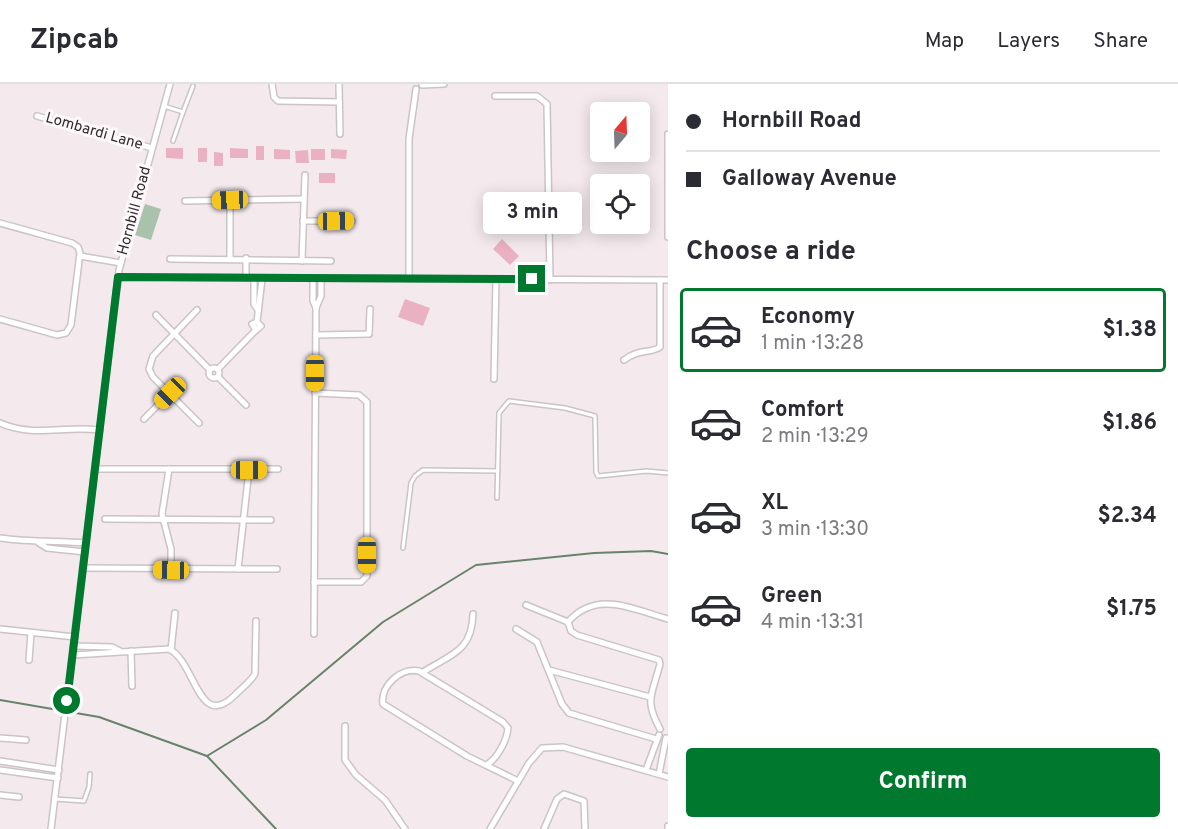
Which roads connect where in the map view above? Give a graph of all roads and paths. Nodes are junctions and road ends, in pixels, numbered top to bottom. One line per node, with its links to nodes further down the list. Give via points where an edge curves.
1 (170, 84): 9 (street, Hornbill Road)
2 (272, 84): 8 (street, via 274,97 282,102)
3 (339, 84): 8 (street)
4 (444, 84): 5 (street)
5 (418, 85): 38 (street, via 409,139)
6 (193, 86): 10 (lane)
7 (495, 96): 40 (street, via 537,96 547,104)
8 (339, 102): 12 (street)
9 (164, 106): 10 (lane); 15 (street, Hornbill Road)
10 (183, 112): 14 (lane)
11 (37, 116): 15 (street, Lombardi Lane)
12 (340, 134)
13 (668, 134): 16 (street)
14 (173, 141)
15 (152, 148): 31 (street, Hornbill Road)
16 (668, 153): 24 (street)
17 (305, 175): 18 (street)
18 (304, 199): 19 (street); 21 (street)
19 (230, 200): 20 (street); 26 (street)
20 (185, 201)
21 (303, 221): 22 (street); 29 (street)
22 (352, 221)
23 (0, 223): 25 (street, via 72,243 78,247)
24 (668, 237)
25 (80, 256): 31 (street); 48 (street, via 71,325 66,333 57,335)
26 (230, 258): 27 (street); 28 (street)
27 (246, 258): 29 (street); 33 (street)
28 (170, 259)
29 (302, 261): 30 (street)
30 (332, 261)
31 (120, 263): 32 (street, Hornbill Road)
32 (118, 277): 33 (street); 62 (street, Hornbill Road)
33 (246, 278): 34 (street)
34 (254, 279): 35 (street); 46 (street, via 254,304)
35 (262, 279): 36 (street); 46 (street)
36 (313, 279): 37 (street); 43 (street)
37 (321, 279): 38 (street); 43 (street)
38 (409, 279): 39 (street)
39 (496, 279): 40 (street); 55 (street)
40 (550, 280): 41 (street)
41 (660, 280): 42 (street); 51 (street, via 660,347 656,351 637,351)
42 (668, 280)
43 (316, 308): 50 (street)
44 (370, 309): 50 (street, via 370,331 366,335)
45 (197, 310): 49 (street)
46 (258, 310): 52 (street, via 261,328)
47 (156, 315): 49 (street)
48 (0, 319)
49 (175, 334): 53 (street); 56 (street, via 153,356 149,366 153,377)
50 (316, 335): 57 (street)
51 (624, 360)
52 (218, 369): 53 (street); 54 (street)
53 (210, 370): 54 (street, via 212,378)
54 (218, 376): 58 (street)
55 (494, 379)
56 (170, 393): 59 (street); 61 (street)
57 (315, 393): 83 (street); 83 (street, via 356,395 365,398 368,407 365,579)
58 (246, 405)
59 (144, 419)
60 (0, 423): 62 (street, via 42,432 74,426)
61 (200, 423)
62 (100, 430): 63 (street, Hornbill Road)
63 (95, 469): 64 (street); 76 (street, Hornbill Road)
64 (169, 469): 66 (street); 72 (street)
65 (278, 469): 66 (street)
66 (249, 470): 73 (street)
67 (498, 471): 68 (lane, via 499,413 503,405 512,401 595,416 598,476); 69 (lane); 77 (lane, via 418,473 411,483)
68 (668, 472)
69 (497, 498)
70 (105, 519): 72 (street)
71 (271, 520): 73 (street)
72 (163, 521): 73 (street); 82 (street, via 171,549)
73 (243, 521): 80 (street)
74 (0, 538): 75 (street)
75 (39, 543): 76 (street); 78 (street, via 47,548)
76 (86, 543): 78 (street, Hornbill Road)
77 (403, 548)
78 (85, 552): 79 (street, Hornbill Road)
79 (84, 568): 82 (street); 94 (street, Hornbill Road)
80 (237, 569): 81 (street); 82 (street)
81 (277, 569)
82 (171, 570)
83 (314, 582): 93 (street)
84 (526, 605): 89 (street)
85 (175, 613): 96 (street)
86 (473, 614): 102 (street, via 467,644)
87 (668, 619): 89 (street, via 610,602 581,612)
88 (256, 621): 96 (street, via 255,674 221,706 211,706 205,700 183,661)
89 (568, 622): 104 (street, via 577,635 659,660)
90 (0, 629): 92 (street)
91 (516, 629): 101 (street, via 535,639)
92 (31, 633): 94 (street); 100 (street)
93 (314, 634)
94 (75, 637): 95 (street, Hornbill Road)
95 (74, 646): 97 (street, via 112,647); 99 (street, Hornbill Road)
96 (171, 650): 98 (street)
97 (120, 651): 98 (street); 99 (street)
98 (131, 651): 103 (street)
99 (73, 655): 114 (street, Hornbill Road)
100 (28, 660)
101 (549, 670): 104 (street); 106 (street, via 569,712)
102 (423, 672): 111 (street, via 506,724 507,736); 111 (street, via 410,670 394,679 383,694 383,704 467,756)
103 (132, 686)
104 (650, 697): 106 (street)
105 (345, 726): 126 (street, via 345,760 385,800)
106 (658, 735): 107 (street); 115 (street)
107 (667, 735): 118 (street)
108 (0, 738): 109 (street)
109 (26, 740)
110 (0, 761): 112 (street)
111 (488, 764): 121 (street)
112 (31, 766): 114 (street); 116 (street)
113 (0, 770): 116 (street)
114 (59, 770): 120 (street, Hornbill Road)
115 (646, 770): 118 (street); 121 (street, via 563,747 548,747 533,756)
116 (30, 774): 120 (street)
117 (90, 774): 124 (lane, via 84,801)
118 (659, 774): 119 (street)
119 (668, 777)
120 (58, 778): 124 (street, Hornbill Road)
121 (518, 781): 127 (street)
122 (0, 795): 123 (street)
123 (19, 797)
124 (55, 800): 125 (street, Hornbill Road)
125 (51, 829)
126 (405, 829)
127 (490, 829)
128 (544, 829): 129 (street, via 557,799 564,794 584,801)
129 (585, 829)

